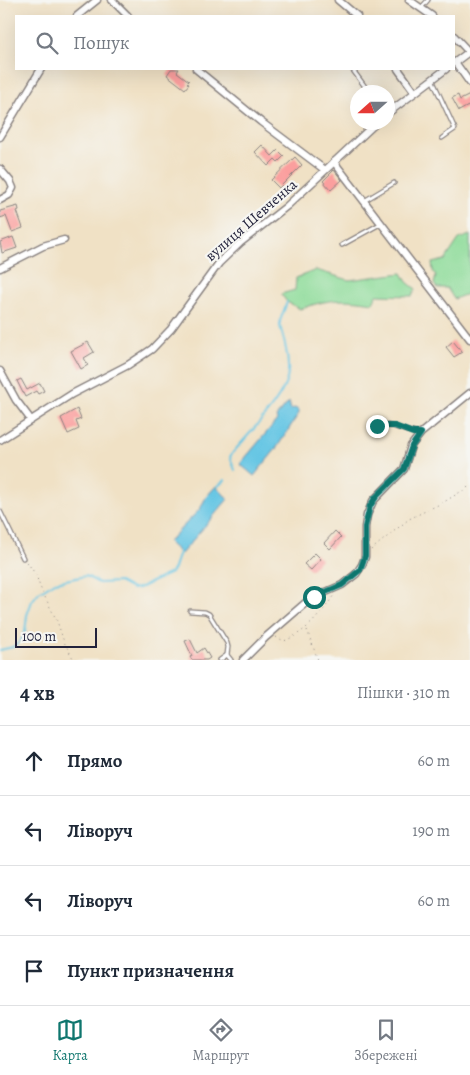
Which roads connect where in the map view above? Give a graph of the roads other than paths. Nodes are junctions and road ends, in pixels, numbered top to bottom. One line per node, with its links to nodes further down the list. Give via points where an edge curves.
1 (97, 0): 7 (street)
2 (112, 0): 8 (street)
3 (338, 0): 9 (street)
4 (409, 0): 6 (street)
5 (428, 0): 6 (lane)
6 (421, 8): 10 (street)
7 (78, 15)
8 (127, 15)
9 (356, 15)
10 (431, 15)
11 (455, 37): 12 (street)
12 (470, 52): 13 (street)
13 (455, 62)
14 (455, 64): 21 (street)
15 (40, 70): 26 (street)
16 (197, 70): 30 (street)
17 (353, 70): 22 (lane)
18 (399, 70): 23 (street)
19 (444, 70): 20 (street)
20 (432, 78): 23 (street); 27 (lane, via 455,129)
21 (470, 83)
22 (364, 85)
23 (414, 91): 24 (street)
24 (395, 107)
25 (368, 130): 28 (street, вулиця Шевченка)
26 (0, 137)
27 (442, 138)
28 (334, 162): 30 (street, вулиця Шевченка); 33 (street)
29 (0, 169): 32 (street, via 13,188)
30 (325, 170): 41 (street, вулиця Шевченка, via 219,263 152,350)
31 (394, 183): 33 (lane)
32 (0, 200)
33 (364, 202): 34 (street)
34 (380, 224): 36 (lane); 38 (street)
35 (64, 240): 37 (street, via 43,246)
36 (342, 245)
37 (0, 268)
38 (470, 339)
39 (0, 371): 41 (street)
40 (470, 393): 43 (street)
41 (31, 420): 44 (street, вулиця Шевченка)
42 (371, 429): 43 (lane, via 395,426)
43 (421, 433): 51 (street, via 412,446 404,469 370,506 365,527 365,556 356,574 342,585 310,599)
44 (0, 440)
45 (0, 511): 46 (lane)
46 (23, 558)
47 (190, 612): 48 (lane, via 209,614 227,643)
48 (227, 655): 49 (lane); 50 (lane)
49 (220, 660)
50 (231, 660)
51 (243, 660)

